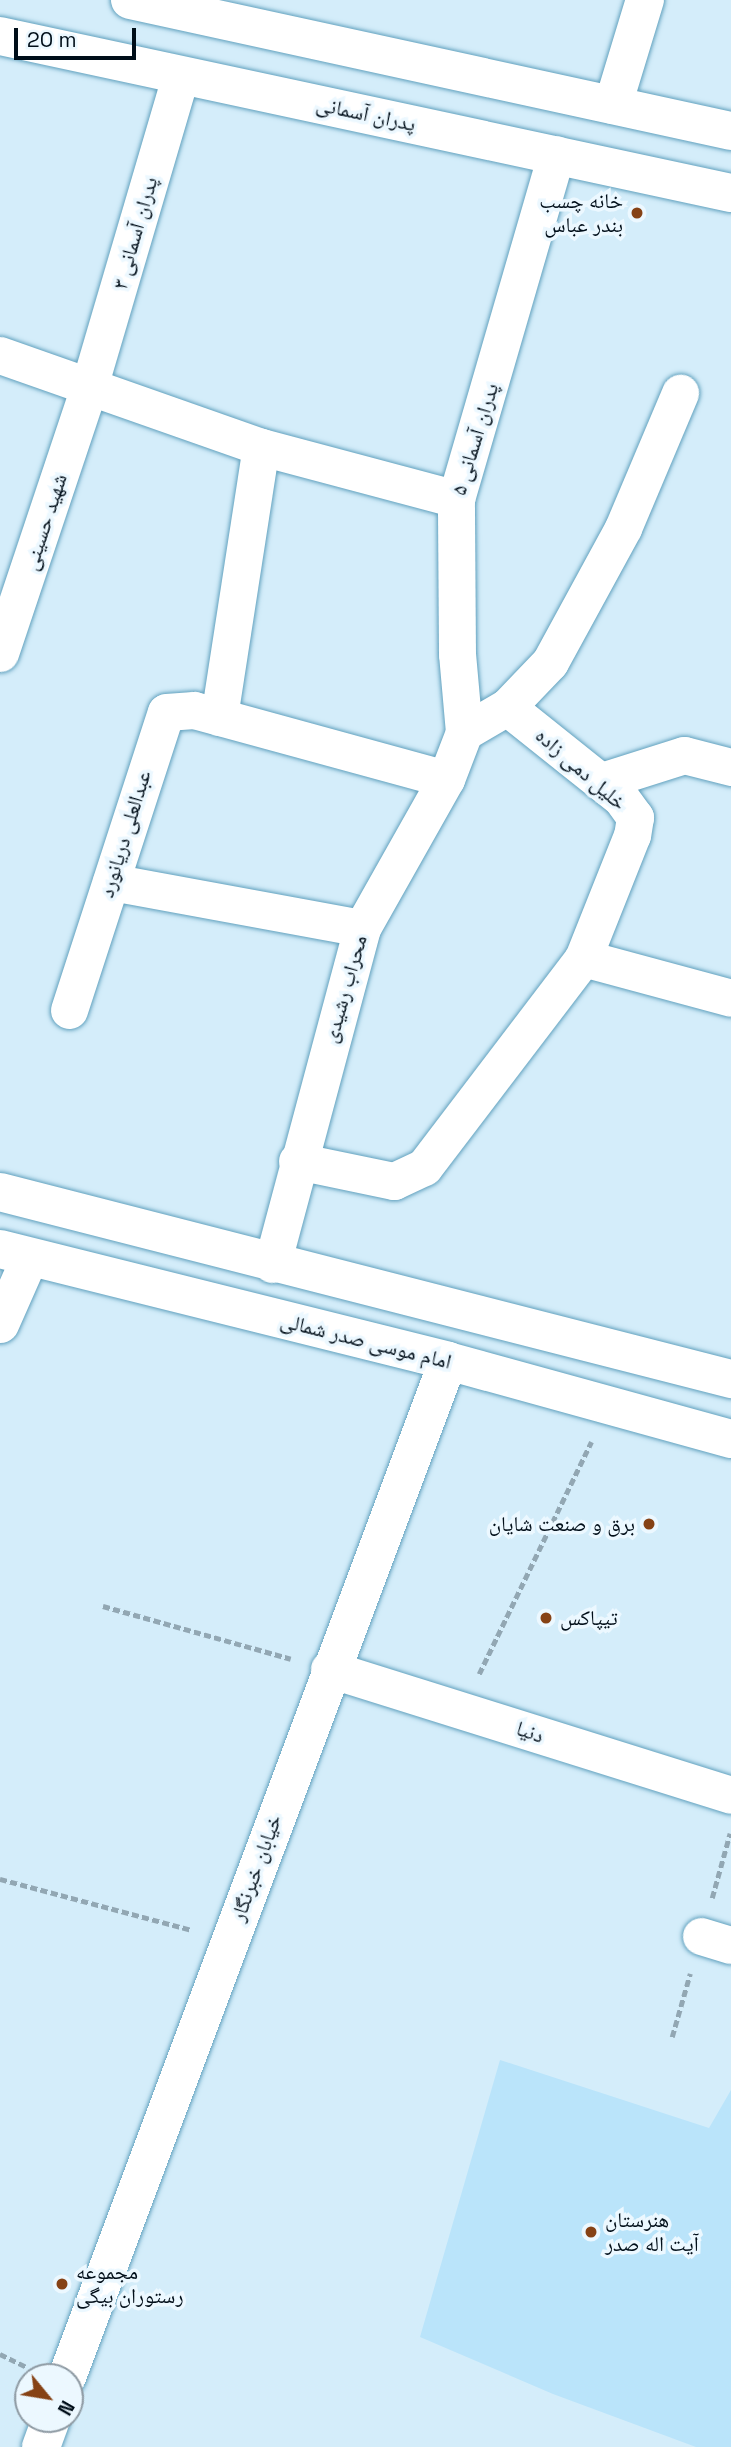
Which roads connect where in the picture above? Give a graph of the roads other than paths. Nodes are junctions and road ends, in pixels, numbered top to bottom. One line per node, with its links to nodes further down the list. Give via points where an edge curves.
1 (130, 0): 5 (main road)
2 (645, 0): 5 (main road)
3 (0, 36): 4 (main road, پدران آسمانی)
4 (181, 75): 7 (main road, پدران آسمانی); 10 (street, پدران آسمانی ۳)
5 (613, 104): 6 (main road)
6 (731, 131)
7 (556, 154): 8 (main road, پدران آسمانی); 13 (street, پدران آسمانی ۵)
8 (731, 194)
9 (0, 355): 10 (street)
10 (88, 390): 12 (street); 14 (street, شهید حسینی)
11 (680, 393): 15 (street, via 623,528 550,662)
12 (261, 447): 13 (street); 16 (street)
13 (456, 499): 17 (street, پدران آسمانی ۵, via 457,654)
14 (0, 653)
15 (507, 707): 17 (street); 20 (street, خلیل دمی زاده)
16 (219, 717): 19 (street, عبدالعلی دریانورد); 21 (street, عبدالعلی دریانورد, via 178,708 166,712)
17 (464, 732): 19 (street, محراب رشیدی)
18 (731, 767): 20 (street, via 684,755)
19 (446, 779): 22 (street, محراب رشیدی)
20 (602, 781): 23 (street, خلیل دمی زاده, via 635,817)
21 (111, 882): 22 (street); 25 (street, عبدالعلی دریانورد)
22 (362, 928): 26 (street, محراب رشیدی)
23 (583, 958): 24 (street); 26 (street, via 424,1167 394,1181)
24 (731, 998)
25 (69, 1010)
26 (297, 1161): 29 (street, محراب رشیدی)
27 (0, 1192): 29 (main road)
28 (15, 1252): 30 (street); 31 (main road, امام موسی صدر شمالی)
29 (272, 1264): 32 (main road)
30 (0, 1324)
31 (448, 1361): 33 (main road, امام موسی صدر شمالی); 34 (main road, خیابان خبرنگار)
32 (731, 1379)
33 (731, 1438)
34 (329, 1669): 35 (street, دنیا); 36 (main road, خیابان خبرنگار, via 229,1940)
35 (731, 1795)
36 (56, 2363)

